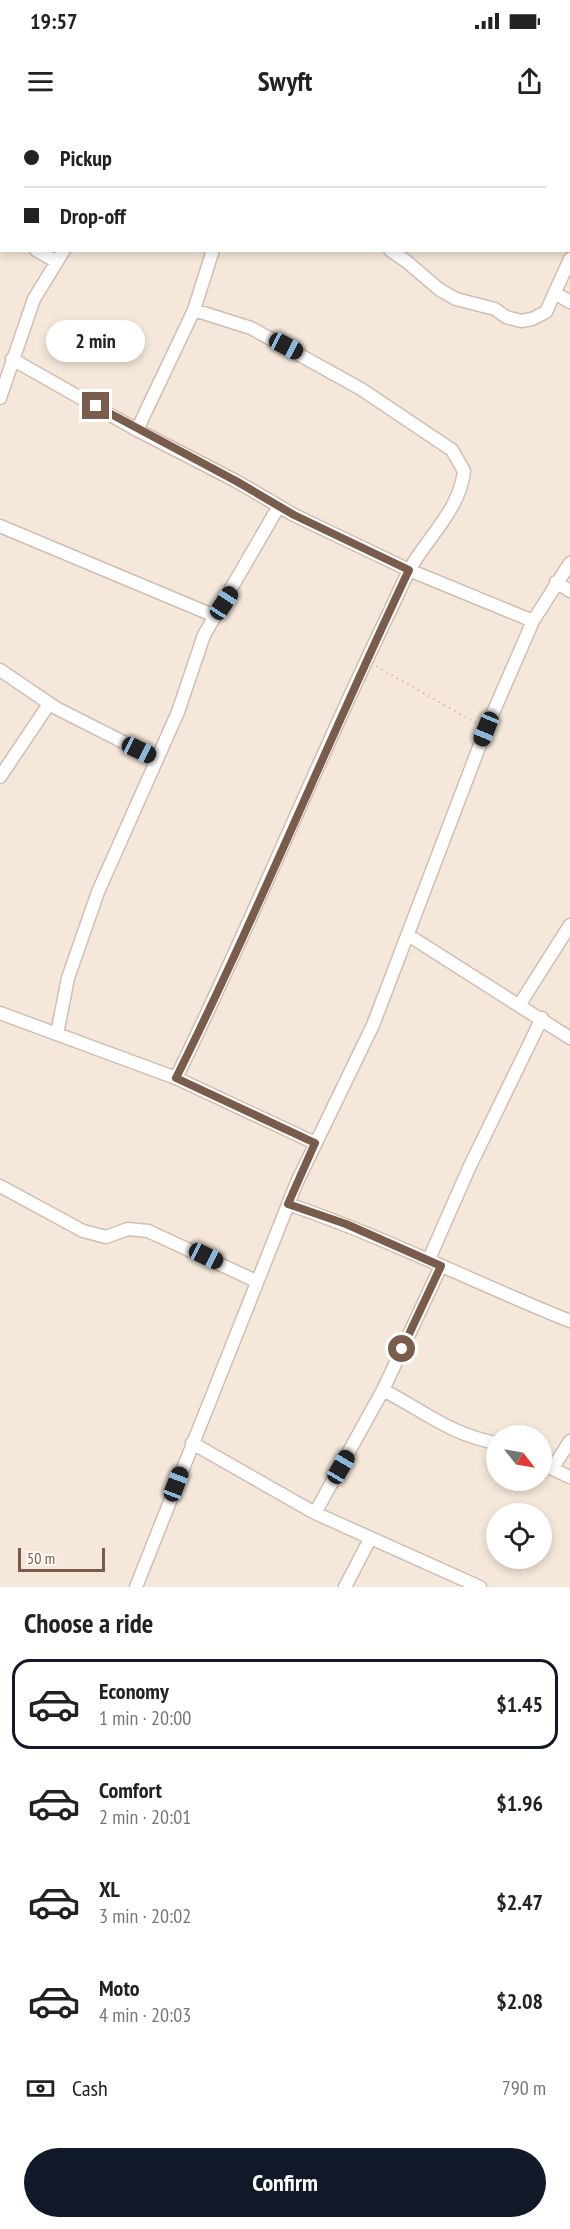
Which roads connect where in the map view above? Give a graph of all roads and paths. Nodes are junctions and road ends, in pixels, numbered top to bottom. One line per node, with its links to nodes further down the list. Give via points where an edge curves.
1 (40, 252): 6 (street)
2 (63, 252): 6 (street)
3 (212, 252): 9 (street)
4 (393, 252): 7 (street, via 456,299 495,309 521,321 546,312)
5 (570, 260): 7 (street)
6 (57, 262): 10 (street, via 33,299)
7 (555, 293): 8 (street)
8 (570, 302)
9 (194, 310): 12 (street); 16 (street, via 251,328 361,389 452,450 464,471 459,494)
10 (12, 359): 11 (street); 12 (street)
11 (0, 398)
12 (137, 430): 13 (street)
13 (279, 506): 16 (street); 19 (street)
14 (0, 526): 19 (street)
15 (570, 563): 17 (street)
16 (409, 570): 20 (street); 21 (street)
17 (556, 582): 18 (street); 20 (street)
18 (570, 591)
19 (215, 616): 25 (street, via 195,656 178,712)
20 (533, 621): 24 (street)
21 (366, 661): 24 (path); 34 (street)
22 (0, 670): 23 (street)
23 (49, 704): 25 (street); 26 (street)
24 (486, 729): 28 (street)
25 (157, 759): 32 (street, via 98,892 68,978)
26 (0, 777)
27 (570, 925): 29 (street)
28 (408, 935): 29 (street); 35 (street, via 373,1025)
29 (520, 1004): 31 (street)
30 (0, 1013): 32 (street)
31 (542, 1018): 33 (street); 38 (street, via 473,1158)
32 (57, 1034): 34 (street)
33 (570, 1038)
34 (176, 1078): 35 (street)
35 (315, 1143): 37 (street)
36 (0, 1186): 40 (street, via 97,1236 112,1237 128,1229 148,1231)
37 (288, 1204): 38 (street); 40 (street)
38 (429, 1259): 39 (street)
39 (441, 1266): 41 (street); 42 (street)
40 (256, 1281): 45 (street)
41 (570, 1321)
42 (383, 1390): 43 (street, via 446,1428); 49 (street)
43 (486, 1441)
44 (570, 1441): 46 (street)
45 (192, 1443): 49 (street); 52 (street)
46 (552, 1461)
47 (552, 1468): 48 (street)
48 (570, 1477)
49 (315, 1513): 50 (street)
50 (370, 1539): 51 (street); 53 (street)
51 (466, 1585): 54 (street)
52 (136, 1587)
53 (345, 1587)
54 (480, 1587)

